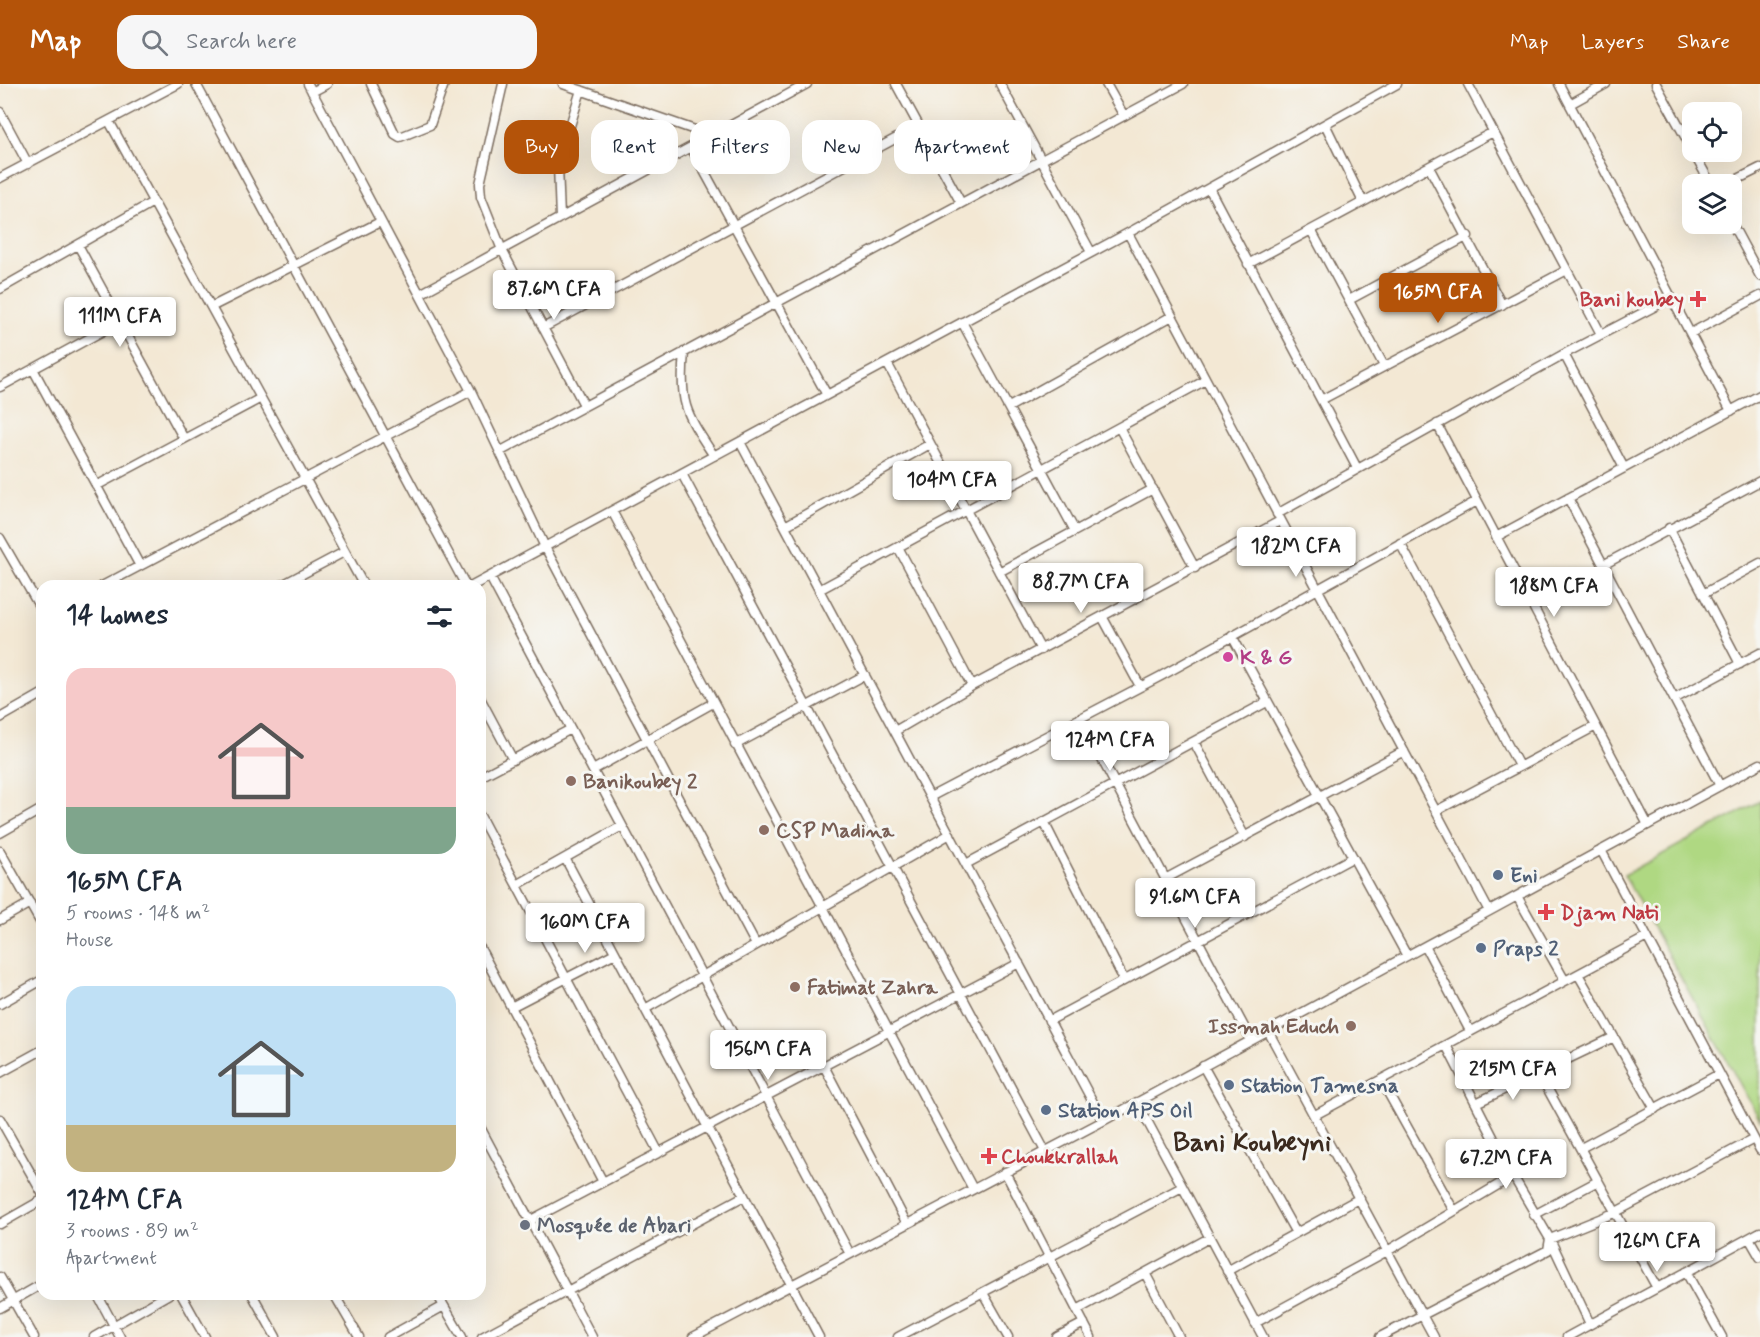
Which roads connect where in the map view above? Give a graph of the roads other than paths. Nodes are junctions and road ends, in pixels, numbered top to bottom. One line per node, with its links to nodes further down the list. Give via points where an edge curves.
1 (178, 84): 25 (street)
2 (196, 84): 54 (street)
3 (327, 84): 18 (street)
4 (371, 84): 5 (street, via 400,137 430,125)
5 (444, 84)
6 (503, 84): 52 (street, via 480,184 481,197)
7 (563, 84): 19 (street)
8 (807, 84): 23 (street)
9 (896, 84): 24 (street)
10 (1000, 84): 32 (street)
11 (1106, 84): 22 (street)
12 (1183, 84): 22 (street)
13 (1396, 84): 26 (street)
14 (1468, 84): 29 (street)
15 (1559, 84): 20 (street)
16 (1606, 84): 20 (street)
17 (1656, 84): 28 (street)
18 (310, 88): 45 (street)
19 (581, 90): 27 (street); 44 (street, via 558,165)
20 (1570, 105): 61 (street)
21 (0, 112): 33 (street)
22 (1124, 116): 32 (street)
23 (741, 120)
24 (916, 120)
25 (109, 121): 33 (street); 41 (street)
26 (1325, 124): 40 (street); 42 (street)
27 (690, 128)
28 (1682, 130)
29 (1493, 132): 34 (street); 56 (street)
30 (894, 139): 46 (street)
31 (690, 148): 44 (street)
32 (1042, 159): 43 (street); 53 (street)
33 (28, 164): 39 (street)
34 (1429, 167): 42 (street); 50 (street)
35 (1760, 168): 38 (street)
36 (706, 174): 46 (street)
37 (945, 174): 43 (street)
38 (1742, 177)
39 (0, 178)
40 (1209, 188): 48 (street); 55 (street)
41 (153, 202): 51 (street); 65 (street)
42 (1363, 202): 47 (street)
43 (961, 203): 63 (street)
44 (560, 218): 52 (street)
45 (380, 222): 54 (street); 59 (street)
46 (734, 225): 63 (street); 69 (street)
47 (1311, 230): 55 (street); 62 (street)
48 (1128, 233): 53 (street); 66 (street)
49 (1737, 234): 57 (street)
50 (1468, 236): 62 (street); 64 (street)
51 (78, 245): 58 (street); 67 (street)
52 (502, 250): 59 (street); 69 (street)
53 (1091, 252): 68 (street)
54 (293, 264): 65 (street); 89 (street)
55 (1248, 264): 83 (street)
56 (1567, 270): 64 (street); 71 (street)
57 (1760, 276)
58 (0, 289)
59 (420, 294): 79 (street)
60 (1760, 296): 70 (street)
61 (1671, 298): 70 (street); 71 (street)
62 (1349, 300): 75 (street)
63 (776, 302): 72 (street); 80 (street)
64 (1502, 305): 75 (street)
65 (212, 307): 82 (street)
66 (1172, 316): 77 (street); 85 (street)
67 (121, 321): 76 (street); 90 (street)
68 (962, 322): 74 (street); 85 (street)
69 (543, 328): 84 (street)
70 (1690, 333): 86 (street)
71 (1600, 334): 73 (street)
72 (684, 352): 84 (street); 94 (street, via 684,404)
73 (1564, 354): 87 (street); 96 (street)
74 (887, 363): 80 (street); 92 (street)
75 (1384, 366): 83 (street)
76 (33, 369): 78 (street); 101 (street)
77 (1206, 380): 88 (street); 107 (street)
78 (0, 387)
79 (471, 391): 89 (street); 93 (street)
80 (827, 395): 91 (street)
81 (1760, 395): 86 (street)
82 (261, 399): 90 (street); 99 (street)
83 (1321, 400): 95 (street)
84 (584, 405): 93 (street)
85 (1009, 407): 97 (street)
86 (1731, 411): 96 (street)
87 (1437, 424): 95 (street); 104 (street)
88 (1120, 429): 97 (street); 102 (street)
89 (386, 436): 99 (street); 126 (street)
90 (184, 439): 101 (street)
91 (740, 442): 94 (street); 108 (street)
92 (930, 444): 105 (street); 108 (street)
93 (501, 451): 114 (street)
94 (714, 456): 98 (street)
95 (1357, 468): 107 (street)
96 (1624, 468): 103 (street)
97 (1042, 470): 105 (street); 110 (street)
98 (682, 474): 106 (street); 144 (street)
99 (305, 479): 116 (street); 119 (street)
100 (1760, 481): 109 (street)
101 (96, 486): 119 (street)
102 (1152, 489): 110 (street); 120 (street)
103 (1568, 498): 111 (street); 118 (street)
104 (1477, 501): 111 (street); 113 (street)
105 (966, 510): 115 (street); 121 (street)
106 (612, 511): 114 (street); 143 (street)
107 (1278, 518): 120 (street); 129 (street)
108 (785, 526): 128 (street)
109 (1669, 528): 118 (street); 130 (street)
110 (1075, 531): 121 (street)
111 (1496, 537): 148 (street)
112 (0, 538): 131 (street)
113 (1400, 543): 129 (street); 157 (street)
114 (545, 547): 122 (street); 151 (street)
115 (898, 547): 128 (street); 139 (street)
116 (344, 552): 124 (street); 125 (street)
117 (1760, 563): 130 (street)
118 (1603, 565): 141 (street)
119 (140, 566): 123 (street)
120 (1195, 568): 132 (street)
121 (999, 572): 134 (street)
122 (490, 577): 127 (street); 149 (street)
123 (113, 580)
124 (291, 580)
125 (360, 580)
126 (463, 580)
127 (484, 580)
128 (819, 590): 137 (street)
129 (1318, 590): 133 (street); 154 (street)
130 (1703, 594): 136 (street)
131 (36, 601)
132 (1103, 618): 134 (street); 138 (street)
133 (1232, 636): 138 (street); 142 (street)
134 (1041, 650): 139 (street)
135 (1760, 653): 136 (street)
136 (1740, 664): 141 (street)
137 (865, 675): 144 (street); 150 (street)
138 (1140, 686): 147 (street)
139 (972, 687): 150 (street)
140 (36, 697): 146 (street)
141 (1676, 698): 161 (street)
142 (1267, 702): 152 (street); 163 (street)
143 (713, 703): 151 (street); 153 (street)
144 (806, 706): 153 (street); 178 (street)
145 (486, 710): 155 (street)
146 (0, 718)
147 (1080, 718): 160 (street); 162 (street)
148 (1596, 726): 157 (street); 167 (street)
149 (571, 729): 155 (street); 158 (street)
150 (895, 732): 162 (street)
151 (647, 740): 158 (street); 189 (street)
152 (1194, 742): 160 (street); 172 (street)
153 (735, 745): 183 (street)
154 (1404, 751): 163 (street); 164 (street)
155 (513, 760): 159 (street)
156 (1760, 764): 161 (street)
157 (1519, 766): 164 (street)
158 (592, 770): 168 (street)
159 (486, 774)
160 (1116, 784): 166 (street); 179 (street)
161 (1720, 786): 167 (street)
162 (930, 797): 171 (street)
163 (1319, 797): 172 (street); 176 (street)
164 (1436, 811): 184 (street)
165 (36, 812): 170 (street)
166 (1044, 822): 177 (street); 198 (street)
167 (1648, 825): 173 (street)
168 (622, 826): 175 (street); 196 (street)
169 (486, 827): 180 (street)
170 (0, 833)
171 (950, 834): 177 (street); 178 (street)
172 (1245, 837): 179 (street)
173 (1601, 850): 181 (street); 187 (street)
174 (0, 851): 182 (street)
175 (565, 858): 180 (street); 191 (street)
176 (1352, 858): 188 (street); 192 (street)
177 (966, 864): 194 (street)
178 (893, 867): 183 (street); 201 (street)
179 (1165, 879): 188 (street)
180 (517, 885): 197 (street)
181 (1517, 896): 184 (street); 199 (street)
182 (30, 903): 185 (street); 186 (street)
183 (824, 906): 189 (street); 208 (street)
184 (1489, 911): 190 (street)
185 (36, 914)
186 (0, 920)
187 (1647, 937): 195 (street); 216 (street)
188 (1198, 942): 198 (street); 210 (street)
189 (756, 945): 196 (street)
190 (1425, 946): 192 (street); 207 (street)
191 (615, 953): 197 (street); 204 (street)
192 (1407, 956): 206 (street)
193 (486, 959): 203 (street)
194 (1019, 963): 201 (street); 205 (street)
195 (1578, 974): 199 (street); 209 (street)
196 (702, 976): 204 (street); 219 (street)
197 (566, 978): 203 (street); 232 (street)
198 (1124, 980): 205 (street)
199 (1564, 981): 207 (street)
200 (36, 983): 202 (street)
201 (961, 994): 208 (street); 231 (street)
202 (0, 1004)
203 (511, 1007): 237 (street)
204 (645, 1009): 226 (street)
205 (1050, 1021): 225 (street)
206 (1268, 1031): 210 (street); 223 (street)
207 (1470, 1031): 211 (street)
208 (889, 1032): 213 (street); 239 (street)
209 (1614, 1037): 217 (street); 222 (street)
210 (1251, 1040): 214 (street)
211 (1446, 1045): 218 (street); 221 (street)
212 (36, 1053): 215 (street)
213 (824, 1066): 219 (street); 248 (street)
214 (1203, 1066): 220 (street); 250 (street)
215 (0, 1073)
216 (1719, 1074): 222 (street); 228 (street)
217 (1540, 1075): 221 (street); 229 (street)
218 (1381, 1080): 223 (street); 243 (street)
219 (766, 1096): 226 (street); 255 (street)
220 (1137, 1102): 225 (street); 238 (street)
221 (1476, 1103): 234 (street)
222 (1655, 1109): 229 (street)
223 (1315, 1115): 241 (street)
224 (0, 1119): 236 (street)
225 (1103, 1120): 231 (street)
226 (708, 1127): 232 (street); 240 (street)
227 (486, 1139): 246 (street)
228 (1754, 1139): 230 (street); 244 (street)
229 (1581, 1148): 235 (street)
230 (1760, 1150)
231 (1045, 1151): 233 (street)
232 (659, 1153): 237 (street)
233 (1005, 1172): 239 (street); 256 (street)
234 (1513, 1176): 243 (street); 245 (street)
235 (1598, 1181): 244 (street); 245 (street)
236 (36, 1182)
237 (603, 1182): 246 (street)
238 (1182, 1187): 251 (street); 256 (street)
239 (973, 1189): 248 (street)
240 (744, 1196): 262 (street); 265 (street)
241 (1360, 1198): 250 (street); 254 (street)
242 (36, 1203): 247 (street)
243 (1454, 1211): 254 (street)
244 (1614, 1213): 253 (street); 264 (street)
245 (1534, 1215): 253 (street)
246 (529, 1221): 265 (street)
247 (0, 1224)
248 (907, 1224): 255 (street)
249 (1760, 1232): 252 (street)
250 (1296, 1233): 258 (street)
251 (1209, 1238): 258 (street); 260 (street)
252 (1749, 1238): 257 (street); 259 (street)
253 (1550, 1239): 277 (street, via 1548,1250); 280 (street)
254 (1389, 1250): 277 (street); 279 (street)
255 (850, 1254): 262 (street)
256 (1049, 1257): 266 (street); 276 (street)
257 (1760, 1257)
258 (1227, 1271): 279 (street)
259 (1686, 1272): 264 (street); 303 (street)
260 (1145, 1273): 276 (street); 298 (street)
261 (0, 1277): 267 (street)
262 (791, 1285): 292 (street); 293 (street)
263 (36, 1287): 267 (street)
264 (1657, 1288): 280 (street)
265 (566, 1291): 290 (street); 291 (street)
266 (983, 1293): 294 (street); 295 (street)
267 (13, 1300): 275 (street); 282 (street)
268 (101, 1300): 281 (street)
269 (159, 1300): 281 (street)
270 (184, 1300): 285 (street)
271 (255, 1300): 286 (street)
272 (337, 1300): 287 (street)
273 (440, 1300): 274 (street)
274 (444, 1306): 288 (street); 289 (street)
275 (0, 1308)
276 (1077, 1310): 278 (street)
277 (1423, 1315): 300 (street); 301 (street)
278 (1084, 1323): 296 (street); 297 (street)
279 (1255, 1323): 299 (street)
280 (1590, 1324): 302 (street)
281 (114, 1326): 283 (street); 284 (street)
282 (34, 1337)
283 (94, 1337)
284 (120, 1337)
285 (205, 1337)
286 (276, 1337)
287 (359, 1337)
288 (388, 1337)
289 (462, 1337)
290 (482, 1337)
291 (592, 1337)
292 (693, 1337)
293 (819, 1337)
294 (898, 1337)
295 (1008, 1337)
296 (1057, 1337)
297 (1091, 1337)
298 (1179, 1337)
299 (1263, 1337)
300 (1380, 1337)
301 (1434, 1337)
302 (1567, 1337)
303 (1722, 1337)

